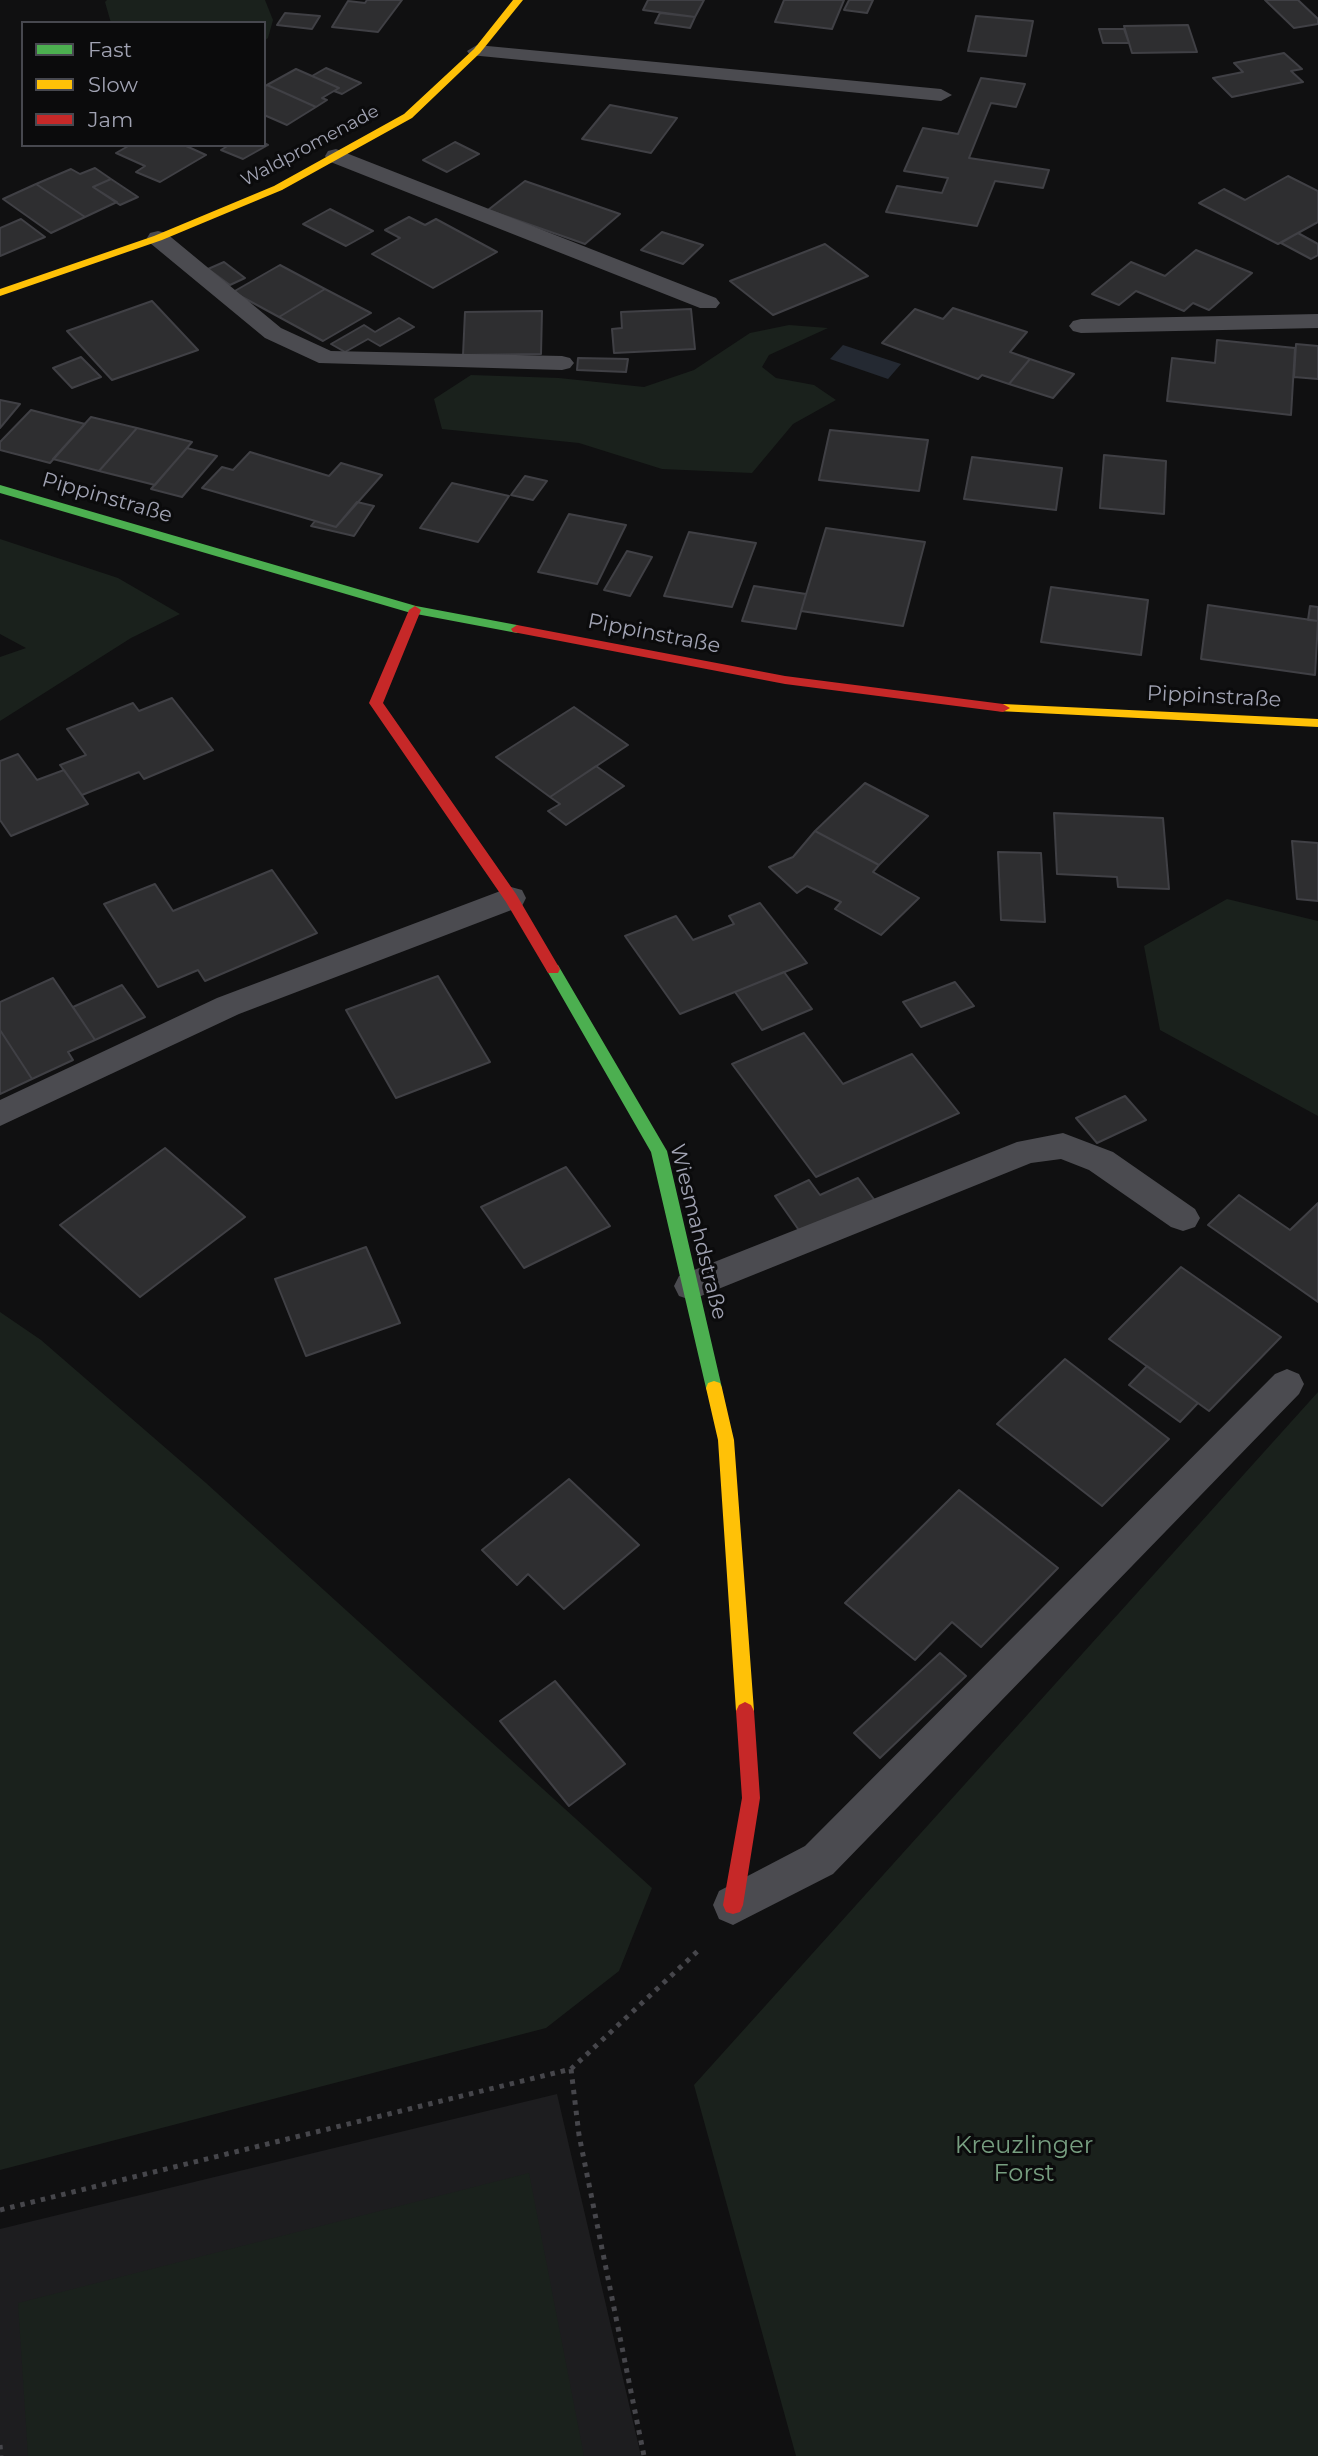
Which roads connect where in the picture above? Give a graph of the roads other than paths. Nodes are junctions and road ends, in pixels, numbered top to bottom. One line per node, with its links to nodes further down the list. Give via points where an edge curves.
1 (518, 0): 2 (street, Waldpromenade)
2 (477, 51): 3 (lane); 4 (street, Waldpromenade, via 408,116)
3 (941, 95)
4 (336, 156): 5 (street, Waldpromenade, via 278,188); 7 (lane)
5 (158, 238): 6 (street, Waldpromenade); 10 (lane, via 273,333 327,358)
6 (0, 293)
7 (708, 303)
8 (1315, 318): 9 (lane)
9 (1081, 326)
10 (562, 363)
11 (0, 489): 12 (street, Pippinstraße)
12 (415, 610): 13 (street, Pippinstraße, via 785,680 991,707); 14 (street, Wiesmahdstraße, via 376,703)
13 (1318, 723)
14 (511, 898): 15 (lane, via 228,1006); 17 (street, Wiesmahdstraße, via 659,1151)
15 (0, 1114)
16 (1182, 1218): 17 (lane, via 1101,1161 1063,1146 1028,1151)
17 (691, 1286): 19 (street, Wiesmahdstraße, via 726,1440 747,1729 751,1798)
18 (1287, 1384): 19 (lane, via 819,1860)
19 (733, 1905)

